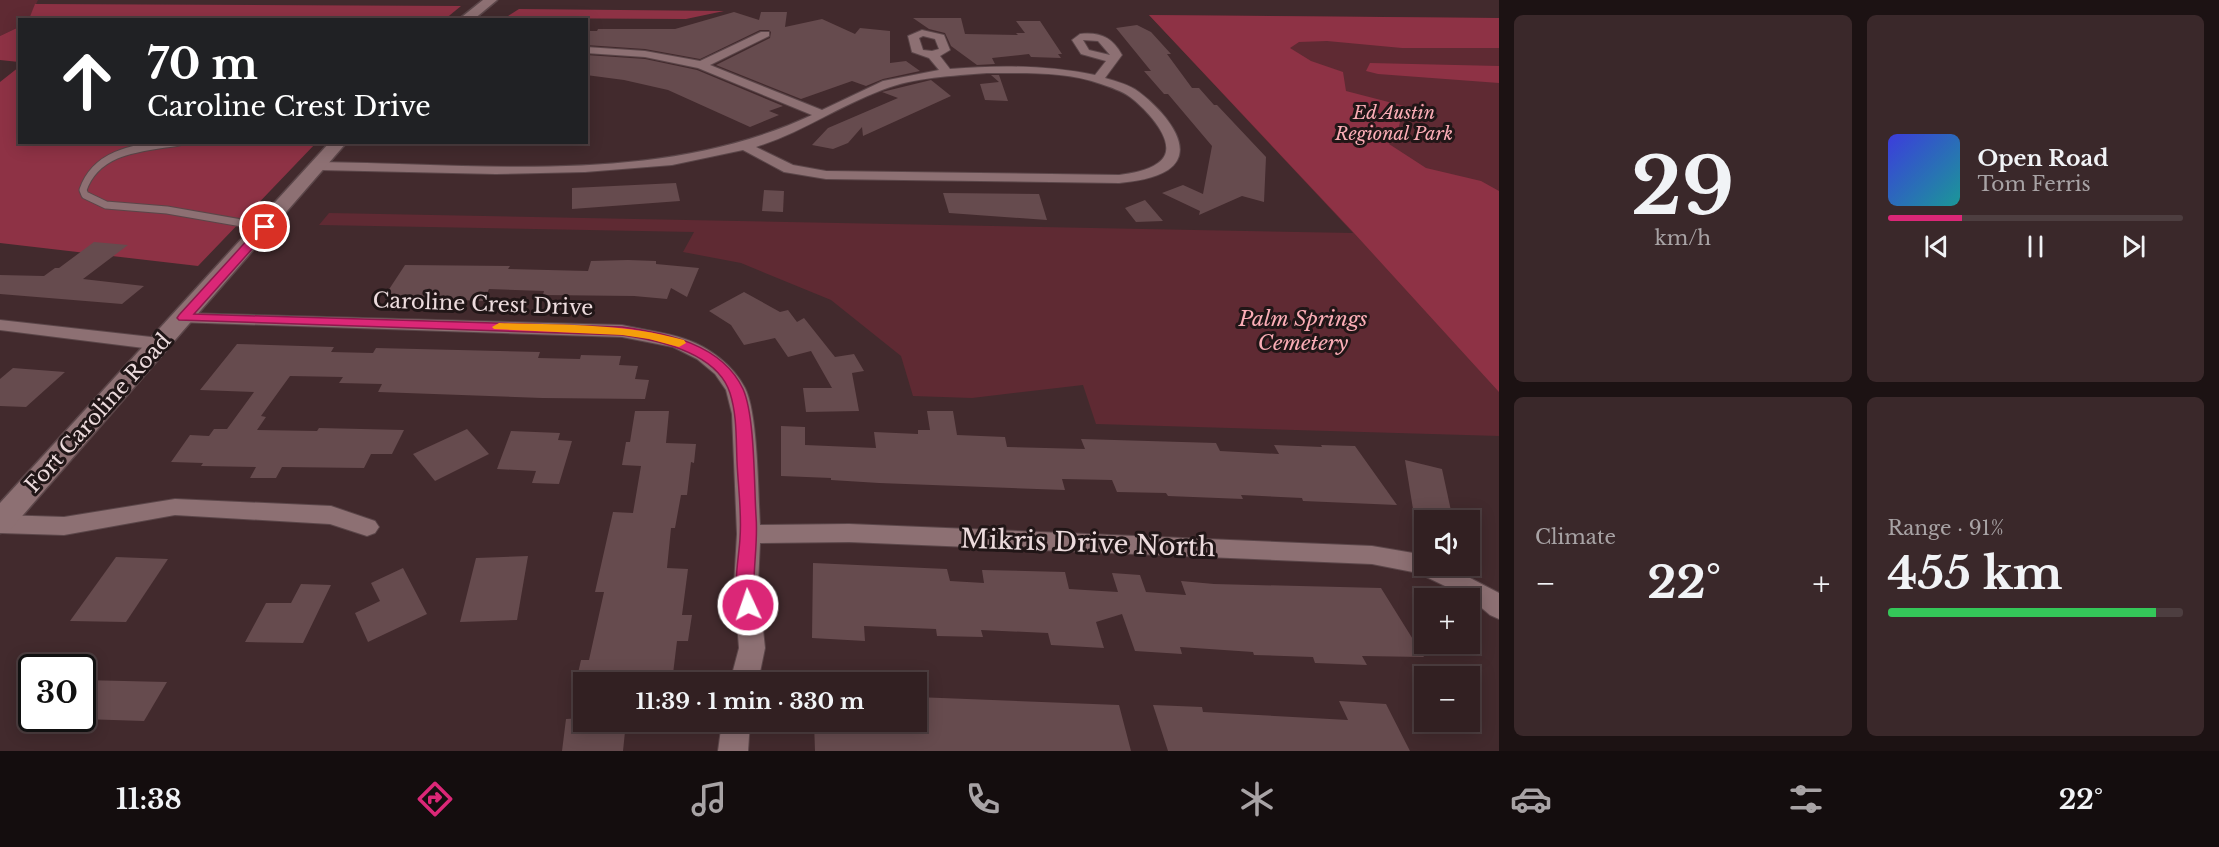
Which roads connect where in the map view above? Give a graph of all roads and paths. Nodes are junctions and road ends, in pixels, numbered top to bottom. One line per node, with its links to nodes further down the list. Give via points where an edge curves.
1 (491, 0): 2 (street)
2 (467, 18)
3 (765, 34): 7 (street)
4 (588, 50): 7 (street, via 645,54)
5 (933, 56): 8 (street)
6 (1112, 59): 9 (street)
7 (701, 65): 10 (street)
8 (945, 72): 9 (street, via 1037,70); 10 (street, via 884,85)
9 (1098, 79): 13 (street, via 1147,102 1172,135 1172,158 1164,167 1119,179 826,176 789,169)
10 (823, 115): 13 (street)
11 (168, 144): 15 (lane, via 107,159 88,176 85,195 106,205 167,210)
12 (338, 144): 14 (street, Fort Caroline Road)
13 (744, 147): 14 (street, via 675,160 605,167)
14 (320, 166): 15 (street, Fort Caroline Road)
15 (265, 227): 16 (street, Fort Caroline Road)
16 (184, 318): 18 (street, Fort Caroline Road); 21 (street, Caroline Crest Drive, via 622,331 679,343 704,355 736,389 742,414)
17 (0, 325): 18 (street)
18 (160, 344): 19 (street, Fort Caroline Road)
19 (0, 523): 20 (street, via 64,526 175,507 331,515)
20 (367, 527)
21 (749, 534): 22 (street, Mikris Drive North, via 849,533 1372,555); 25 (street, Caroline Crest Drive, via 746,584 752,648)
22 (1414, 563)
23 (1447, 576): 24 (street, Mikris Drive North)
24 (1499, 608)
25 (746, 672)
26 (735, 732): 27 (street)
27 (733, 751)

